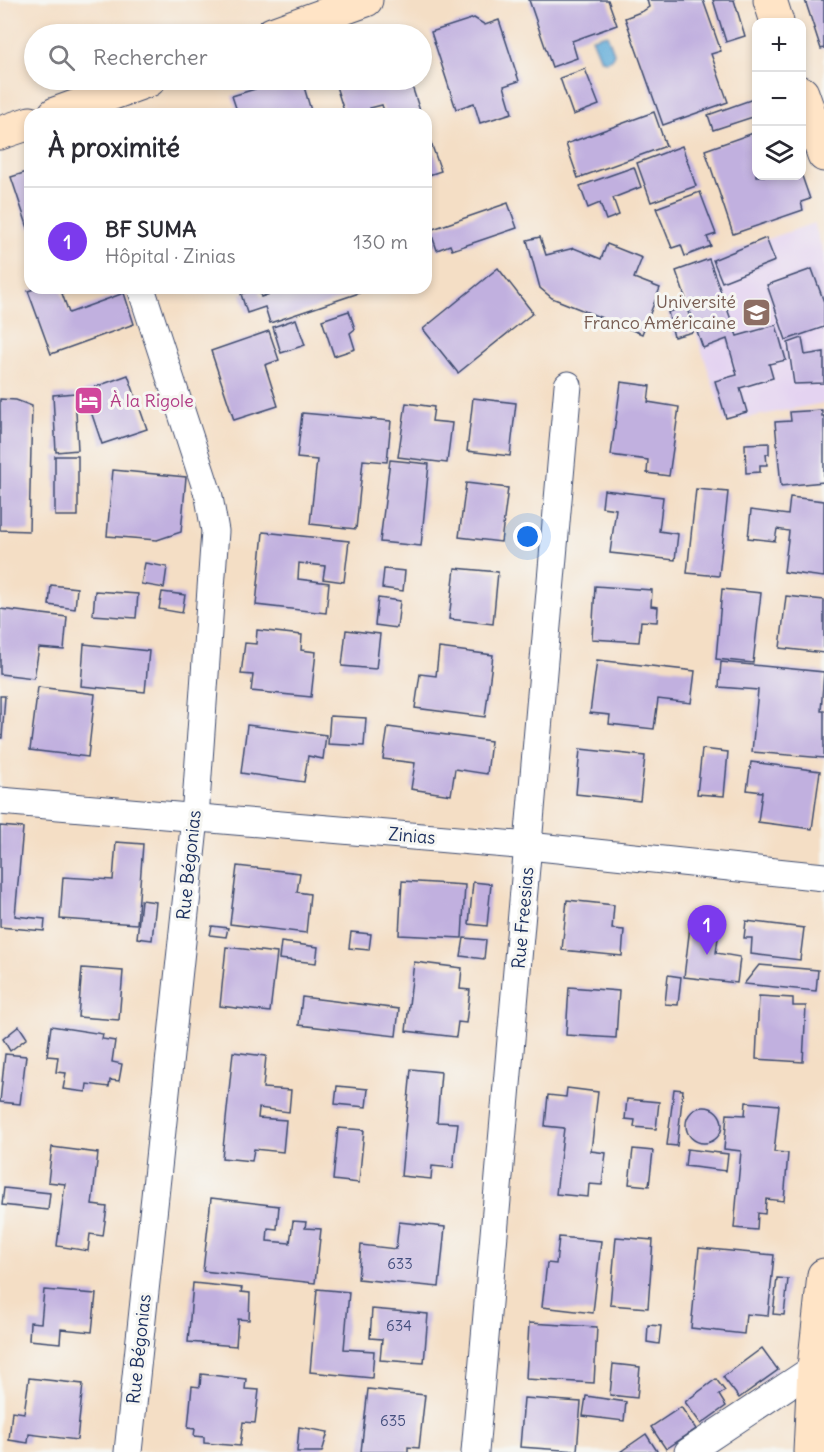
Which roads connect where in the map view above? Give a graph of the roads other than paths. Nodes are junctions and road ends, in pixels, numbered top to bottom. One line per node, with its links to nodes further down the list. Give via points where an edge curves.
1 (366, 0): 4 (street)
2 (770, 0): 3 (street)
3 (776, 18)
4 (300, 24)
5 (124, 90): 7 (street)
6 (806, 106): 10 (street)
7 (80, 108)
8 (24, 125): 9 (street)
9 (0, 133)
10 (824, 155)
11 (143, 294): 14 (street, Rue Bégonias, via 209,497 215,531)
12 (568, 385): 15 (street, Rue Freesias)
13 (0, 801): 14 (street, Zinias)
14 (195, 818): 15 (street, Zinias); 19 (street, Rue Bégonias)
15 (530, 846): 16 (street, Zinias); 20 (street, Rue Freesias)
16 (824, 877)
17 (824, 1275): 18 (street)
18 (819, 1362): 21 (street); 22 (street)
19 (128, 1452)
20 (476, 1452)
21 (688, 1452)
22 (810, 1452)

